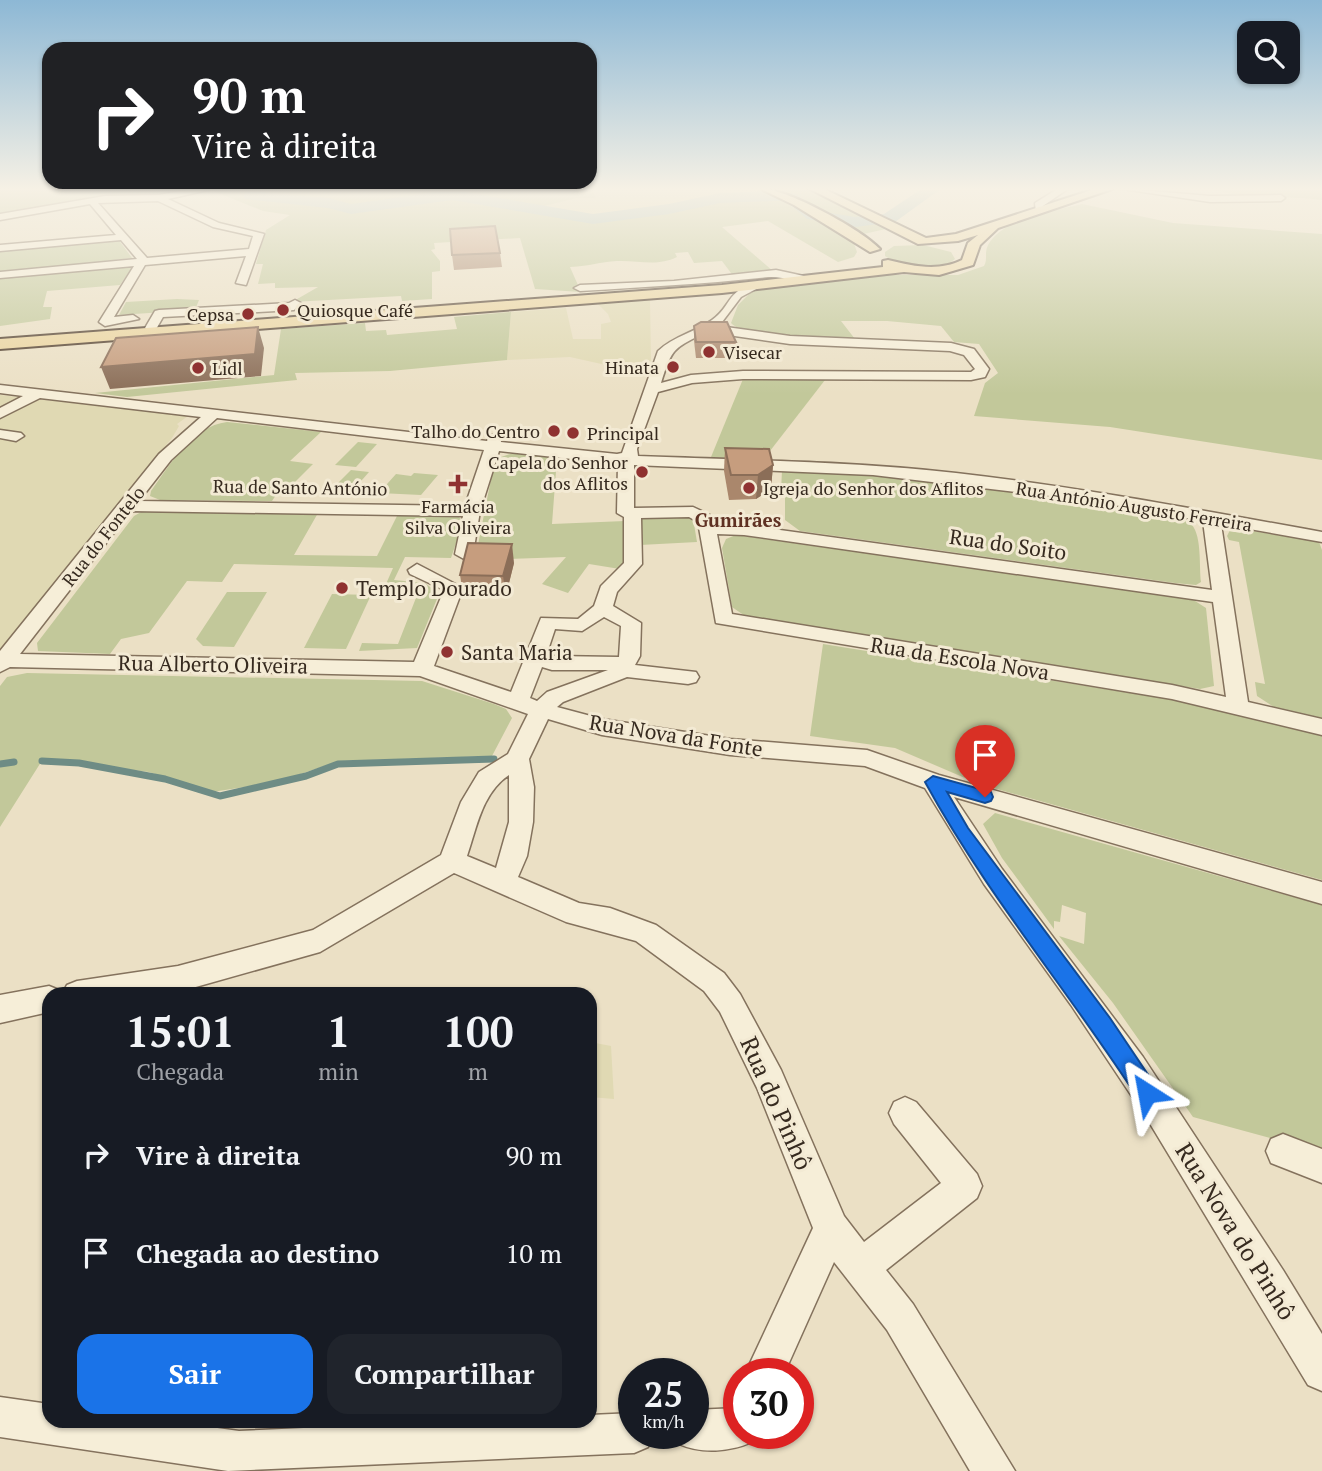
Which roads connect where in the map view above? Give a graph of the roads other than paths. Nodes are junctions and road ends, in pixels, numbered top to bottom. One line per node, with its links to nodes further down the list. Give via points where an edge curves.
1 (140, 257): 7 (street)
2 (189, 257): 7 (street)
3 (251, 257): 10 (street)
4 (868, 257): 13 (main road, via 858,264 799,276)
5 (883, 257): 8 (main road, via 884,262)
6 (968, 257): 8 (main road, via 968,262 954,268)
7 (143, 260): 9 (street); 15 (street, via 105,321)
8 (906, 268): 11 (main road)
9 (0, 275)
10 (242, 283)
11 (754, 286): 17 (street, via 737,295 719,321); 18 (main road)
12 (580, 288): 13 (street)
13 (627, 288): 16 (main road)
14 (295, 303): 16 (street, via 159,314)
15 (133, 319)
16 (151, 328): 18 (main road)
17 (707, 328): 20 (street, via 667,349); 20 (street, via 790,340 951,347 969,352 982,369 971,376 743,375 691,379)
18 (0, 342)
19 (0, 389): 21 (street)
20 (650, 390): 27 (street, via 642,422)
21 (38, 393): 22 (street); 23 (street)
22 (214, 413): 26 (street, Rua António Augusto Ferreira, via 430,439); 28 (street, Rua do Fontelo, via 176,445)
23 (0, 414)
24 (0, 434): 25 (street)
25 (16, 436)
26 (494, 442): 27 (street, Rua António Augusto Ferreira); 29 (street)
27 (624, 456): 31 (street, via 626,513); 32 (street, Rua António Augusto Ferreira, via 955,478)
28 (127, 506): 29 (street, Rua de Santo António); 40 (street, Rua do Fontelo)
29 (472, 511): 35 (street)
30 (681, 512): 31 (street); 33 (street, via 701,514)
31 (632, 513): 38 (street, via 633,564 608,590)
32 (1211, 518): 34 (street, Rua António Augusto Ferreira); 37 (street)
33 (709, 529): 37 (street, Rua do Soito); 45 (street, Rua da Escola Nova, via 723,619 1131,685)
34 (1322, 537)
35 (464, 554)
36 (417, 570): 42 (street, via 454,588)
37 (1222, 597): 45 (street)
38 (603, 608): 39 (street, via 582,625 548,622); 41 (street, via 631,623 630,656)
39 (534, 656): 41 (street, via 552,663); 44 (street)
40 (2, 663): 42 (street, Rua Alberto Oliveira)
41 (623, 667): 43 (street); 44 (street, via 619,674)
42 (422, 669): 44 (street, Rua Nova da Fonte)
43 (688, 677)
44 (529, 706): 47 (street); 48 (street, Rua Nova da Fonte, via 602,727 696,743 856,755)
45 (1238, 708): 46 (street, Rua da Escola Nova)
46 (1322, 727)
47 (517, 759): 49 (street, via 487,778 478,792); 50 (street, via 525,790 521,820)
48 (933, 782): 51 (street, Rua Nova da Fonte); 61 (street, Rua Nova do Pinhô, via 961,833 1102,1025 1192,1160)
49 (452, 861): 50 (street, Rua do Pinhô); 52 (street, via 320,940 178,979)
50 (501, 882): 58 (street, Rua do Pinhô, via 576,914 646,933 715,982 770,1081)
51 (1322, 892)
52 (124, 987)
53 (42, 1000): 54 (street)
54 (0, 1009)
55 (905, 1113): 59 (street, via 965,1186)
56 (1283, 1151): 57 (street)
57 (1322, 1166)
58 (831, 1229): 59 (street, Rua do Pinhô); 60 (street)
59 (860, 1267): 67 (street, Rua do Pinhô, via 900,1317)
60 (771, 1358)
61 (1322, 1371)
62 (0, 1417): 63 (street)
63 (42, 1425)
64 (58, 1428): 66 (street)
65 (618, 1434): 66 (street)
66 (237, 1462)
67 (993, 1471)

